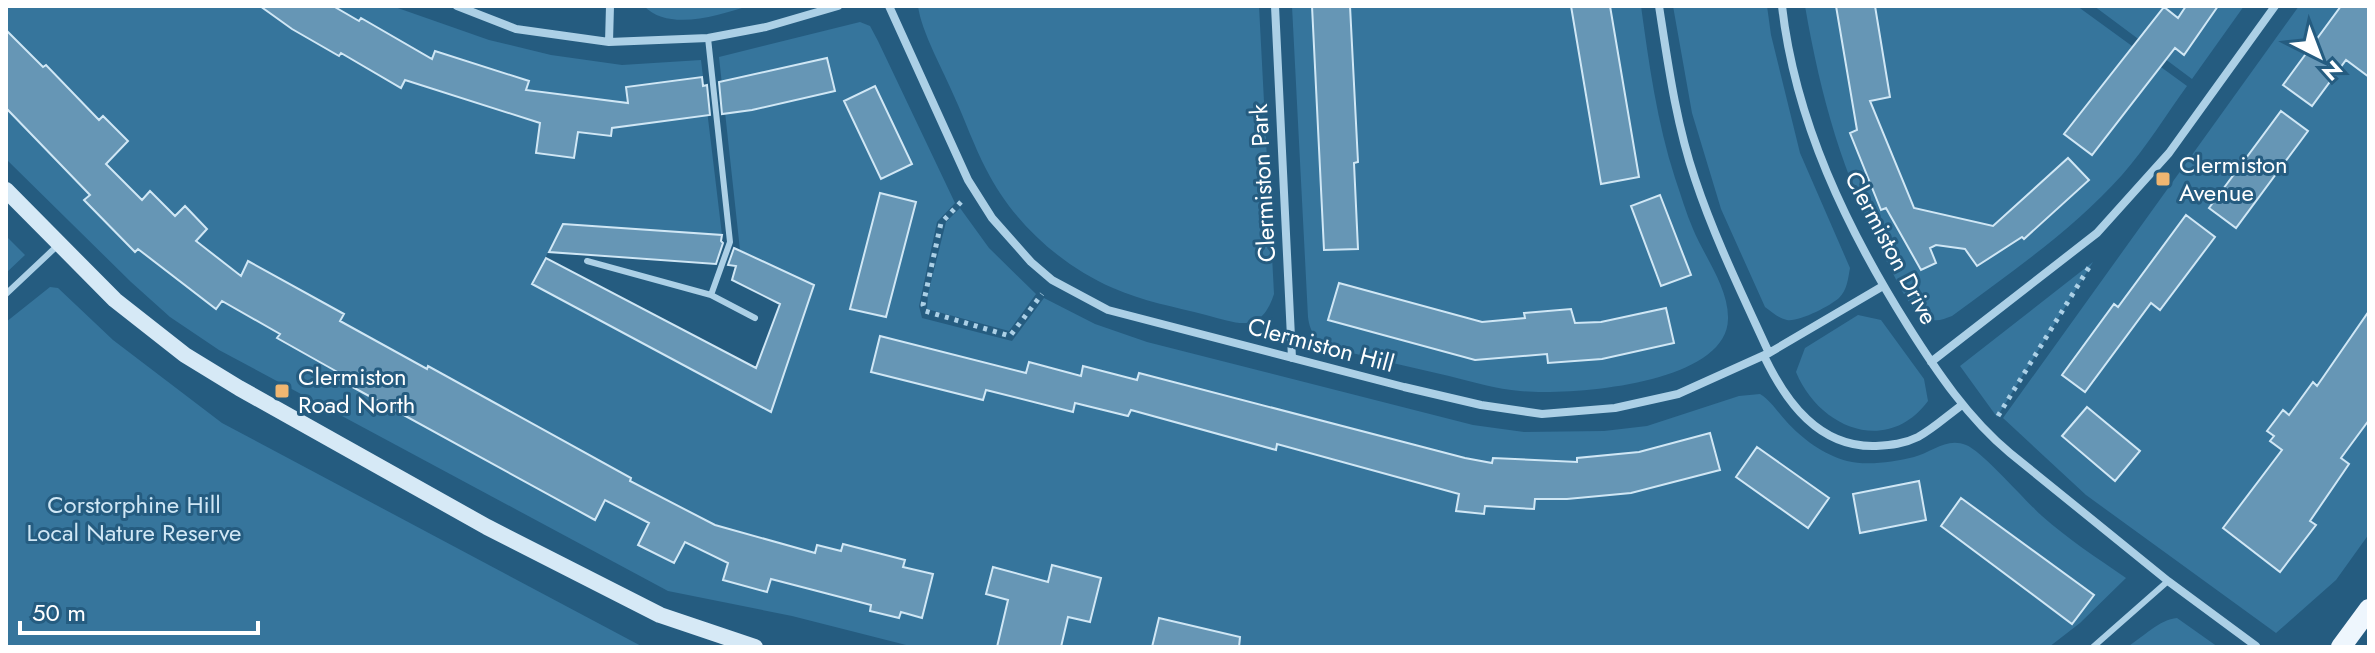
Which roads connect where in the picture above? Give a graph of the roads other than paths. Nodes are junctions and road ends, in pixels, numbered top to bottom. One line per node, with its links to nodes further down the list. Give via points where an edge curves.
1 (457, 6): 10 (street, via 516,29)
2 (610, 6): 10 (street)
3 (838, 6): 9 (street)
4 (889, 6): 19 (street, Clermiston Hill, via 973,189 1031,262 1052,280 1108,310)
5 (1275, 6): 19 (street, Clermiston Park)
6 (1659, 6): 18 (street, via 1673,95 1694,176)
7 (1782, 6): 14 (street, Clermiston Drive, via 1799,96 1847,220)
8 (2275, 6): 20 (street, via 2169,153 2097,233)
9 (708, 38): 10 (street); 16 (lane, via 730,242)
10 (609, 42)
11 (6, 190): 12 (street)
12 (59, 243): 15 (lane); 25 (street, via 115,300 185,355 239,388 487,527 660,615)
13 (587, 261): 16 (lane)
14 (1883, 286): 18 (street, Clermiston Hill); 20 (street, Clermiston Drive)
15 (6, 294)
16 (711, 295): 17 (lane)
17 (755, 318)
18 (1766, 354): 19 (street, Clermiston Hill, via 1678,394 1615,408 1542,414 1481,405); 21 (street, via 1777,382 1808,422 1828,436 1862,446 1895,445 1919,436)
19 (1292, 358)
20 (1931, 362): 21 (street, Clermiston Drive)
21 (1962, 405): 22 (street, Clermiston Drive, via 1987,434)
22 (2168, 581): 24 (street, Clermiston Drive); 26 (lane)
23 (2369, 609): 27 (main road)
24 (2256, 646)
25 (755, 647)
26 (2093, 647)
27 (2341, 647)

